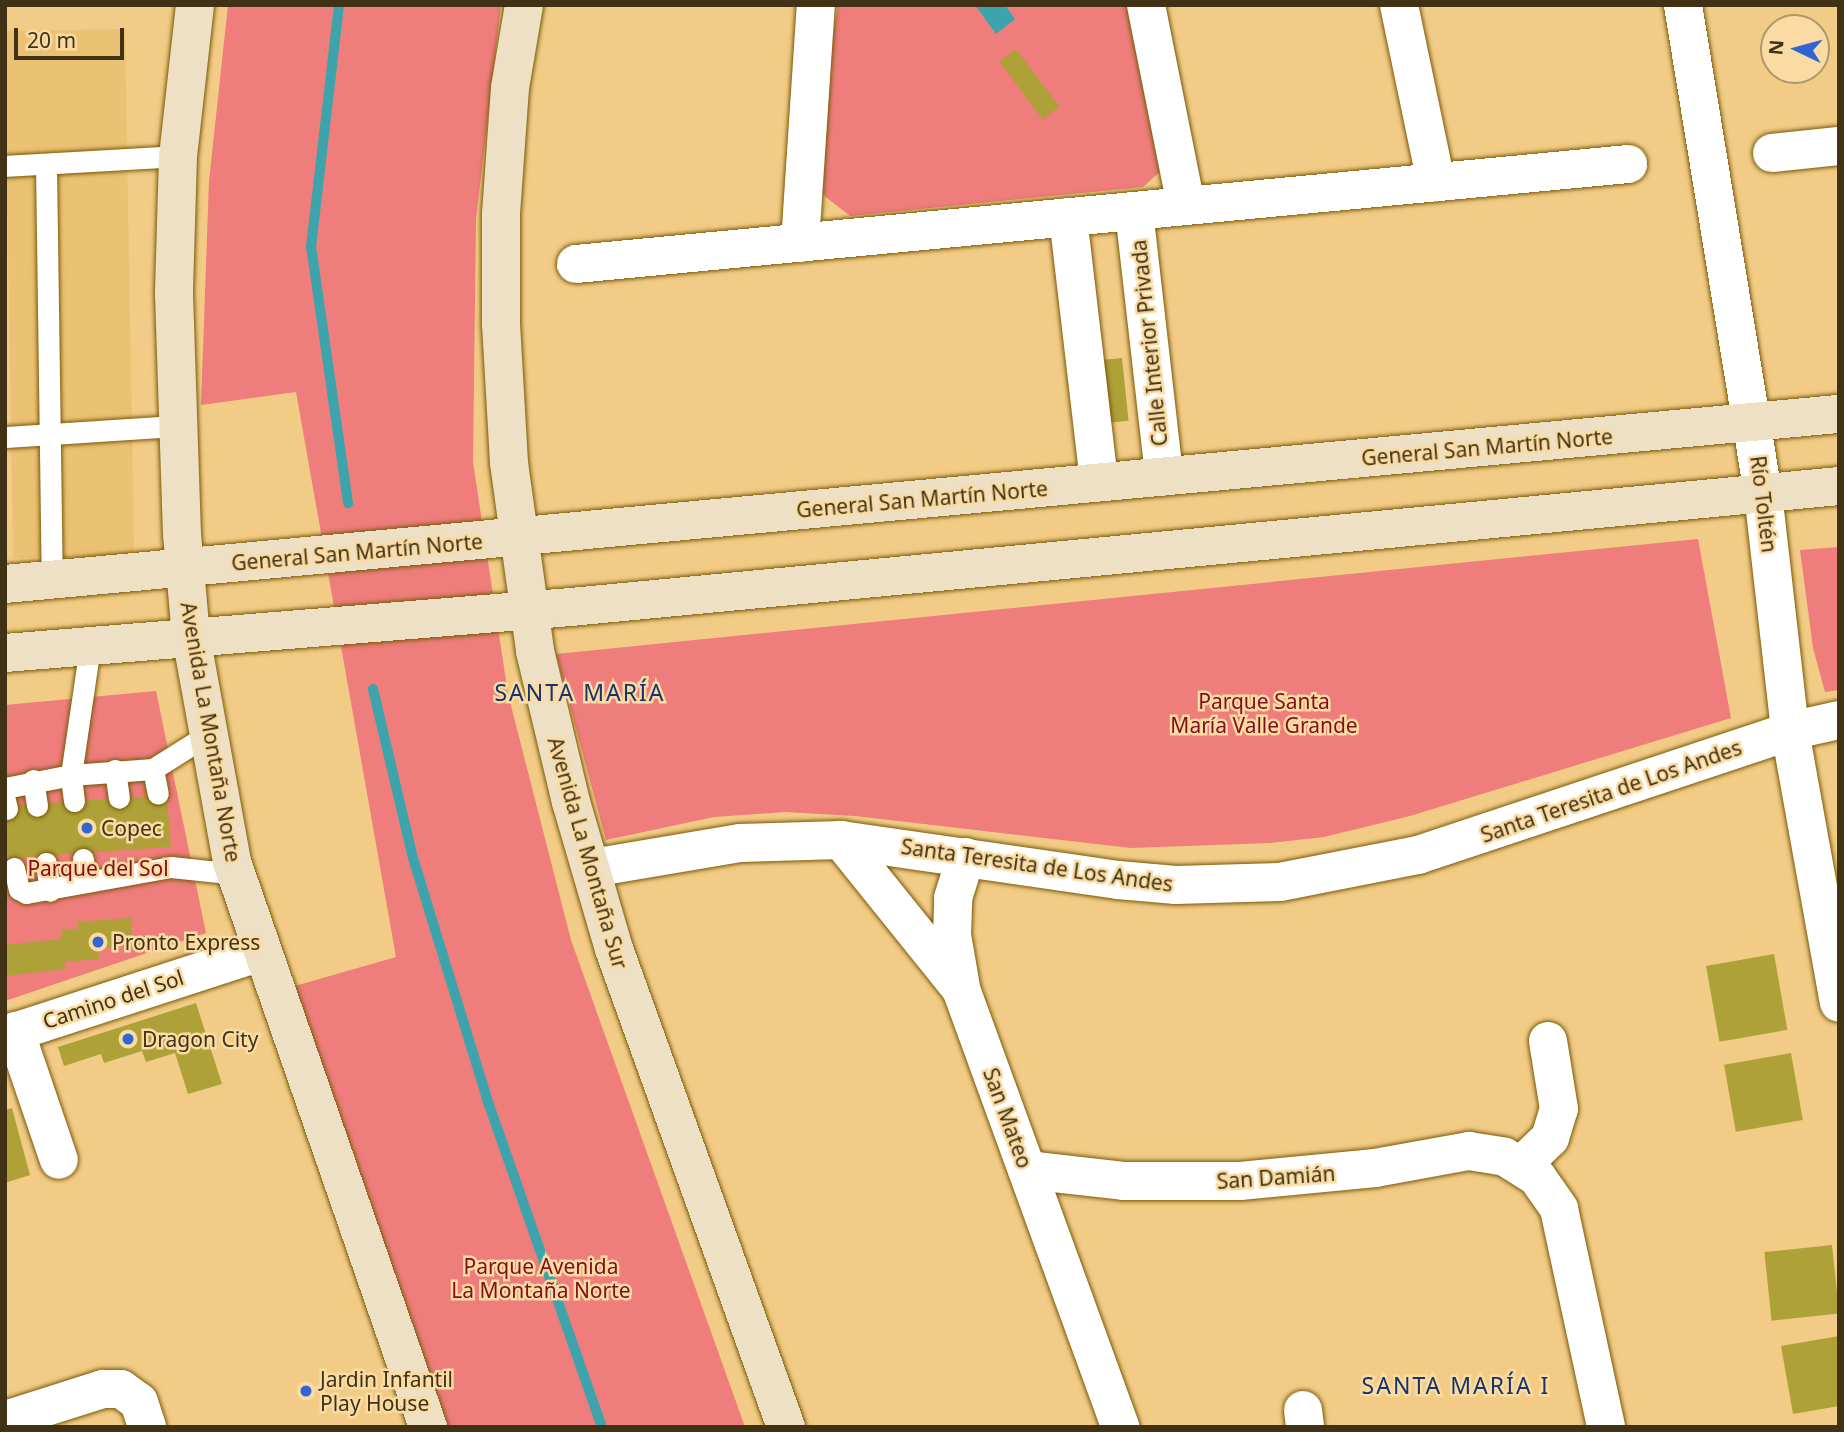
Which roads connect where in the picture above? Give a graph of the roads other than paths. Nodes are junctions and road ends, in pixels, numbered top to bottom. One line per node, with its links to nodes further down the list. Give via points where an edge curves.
1 (195, 5): 9 (main road, Avenida La Montaña Norte)
2 (524, 5): 28 (main road, Avenida La Montaña Sur, via 510,88 501,215 501,324)
3 (816, 5): 17 (street)
4 (1146, 5): 14 (street)
5 (1399, 5): 13 (street)
6 (1683, 5): 20 (street, Río Toltén)
7 (1839, 146): 8 (street)
8 (1772, 153)
9 (178, 156): 10 (lane); 21 (main road, Avenida La Montaña Norte)
10 (46, 164): 12 (lane); 22 (lane)
11 (1628, 164): 13 (street)
12 (5, 166)
13 (1436, 182): 14 (street)
14 (1186, 206): 15 (street)
15 (1134, 211): 16 (street); 24 (street, Calle Interior Privada)
16 (1068, 217): 17 (street); 25 (street)
17 (800, 243): 18 (street)
18 (576, 264)
19 (1839, 414): 20 (main road, General San Martín Norte)
20 (1753, 422): 24 (main road, General San Martín Norte); 27 (street, Río Toltén)
21 (176, 426): 22 (lane); 29 (main road, Avenida La Montaña Norte)
22 (50, 434): 23 (lane); 30 (lane)
23 (5, 437)
24 (1164, 476): 25 (main road, General San Martín Norte)
25 (1099, 482): 28 (main road, General San Martín Norte)
26 (1839, 486): 27 (main road)
27 (1763, 493): 32 (main road); 37 (street, Río Toltén)
28 (517, 538): 29 (main road, General San Martín Norte); 32 (main road, Avenida La Montaña Sur)
29 (183, 568): 30 (main road, General San Martín Norte); 33 (main road, Avenida La Montaña Norte)
30 (52, 580): 31 (main road, General San Martín Norte)
31 (5, 584)
32 (528, 610): 33 (main road); 53 (main road, Avenida La Montaña Sur, via 568,789)
33 (191, 636): 34 (main road); 38 (main road, Avenida La Montaña Norte)
34 (90, 646): 35 (main road); 41 (lane)
35 (5, 653)
36 (1839, 720): 37 (street, Santa Teresita de Los Andes)
37 (1790, 732): 49 (street, Santa Teresita de Los Andes, via 1418,855 1330,875 1176,885); 59 (street, Río Toltén)
38 (207, 735): 39 (lane); 54 (main road, Avenida La Montaña Norte)
39 (153, 769): 40 (lane); 43 (lane)
40 (115, 770): 41 (lane); 44 (lane)
41 (71, 775): 42 (lane); 46 (lane)
42 (33, 780): 45 (lane); 47 (lane)
43 (158, 794)
44 (119, 798)
45 (6, 799)
46 (74, 800)
47 (37, 806)
48 (841, 840): 49 (street, Santa Teresita de Los Andes); 53 (street, Santa Teresita de Los Andes, via 740,843); 58 (street, San Mateo)
49 (966, 857): 58 (street, via 953,898 952,935)
50 (83, 859): 55 (lane)
51 (46, 863): 56 (lane)
52 (15, 868): 56 (lane, via 19,889)
53 (592, 869): 68 (main road, Avenida La Montaña Sur, via 641,1031)
54 (236, 874): 55 (lane, via 170,859 129,863); 57 (main road, Avenida La Montaña Norte)
55 (86, 882): 56 (lane)
56 (50, 891)
57 (260, 952): 60 (street, Camino del Sol); 67 (main road, Avenida La Montaña Norte)
58 (961, 989): 64 (street, San Mateo)
59 (1839, 1003)
60 (10, 1033): 62 (street)
61 (1548, 1041): 63 (street, via 1559,1109 1550,1138)
62 (59, 1160)
63 (1522, 1165): 64 (street, San Damián, via 1496,1154 1469,1151 1375,1168 1240,1181 1123,1181); 70 (street, San Damián, via 1559,1209)
64 (1027, 1170): 69 (street, San Mateo)
65 (5, 1420): 66 (street, via 103,1389 121,1389 139,1402)
66 (147, 1427)
67 (428, 1427)
68 (786, 1427)
69 (1120, 1427)
70 (1606, 1427)

